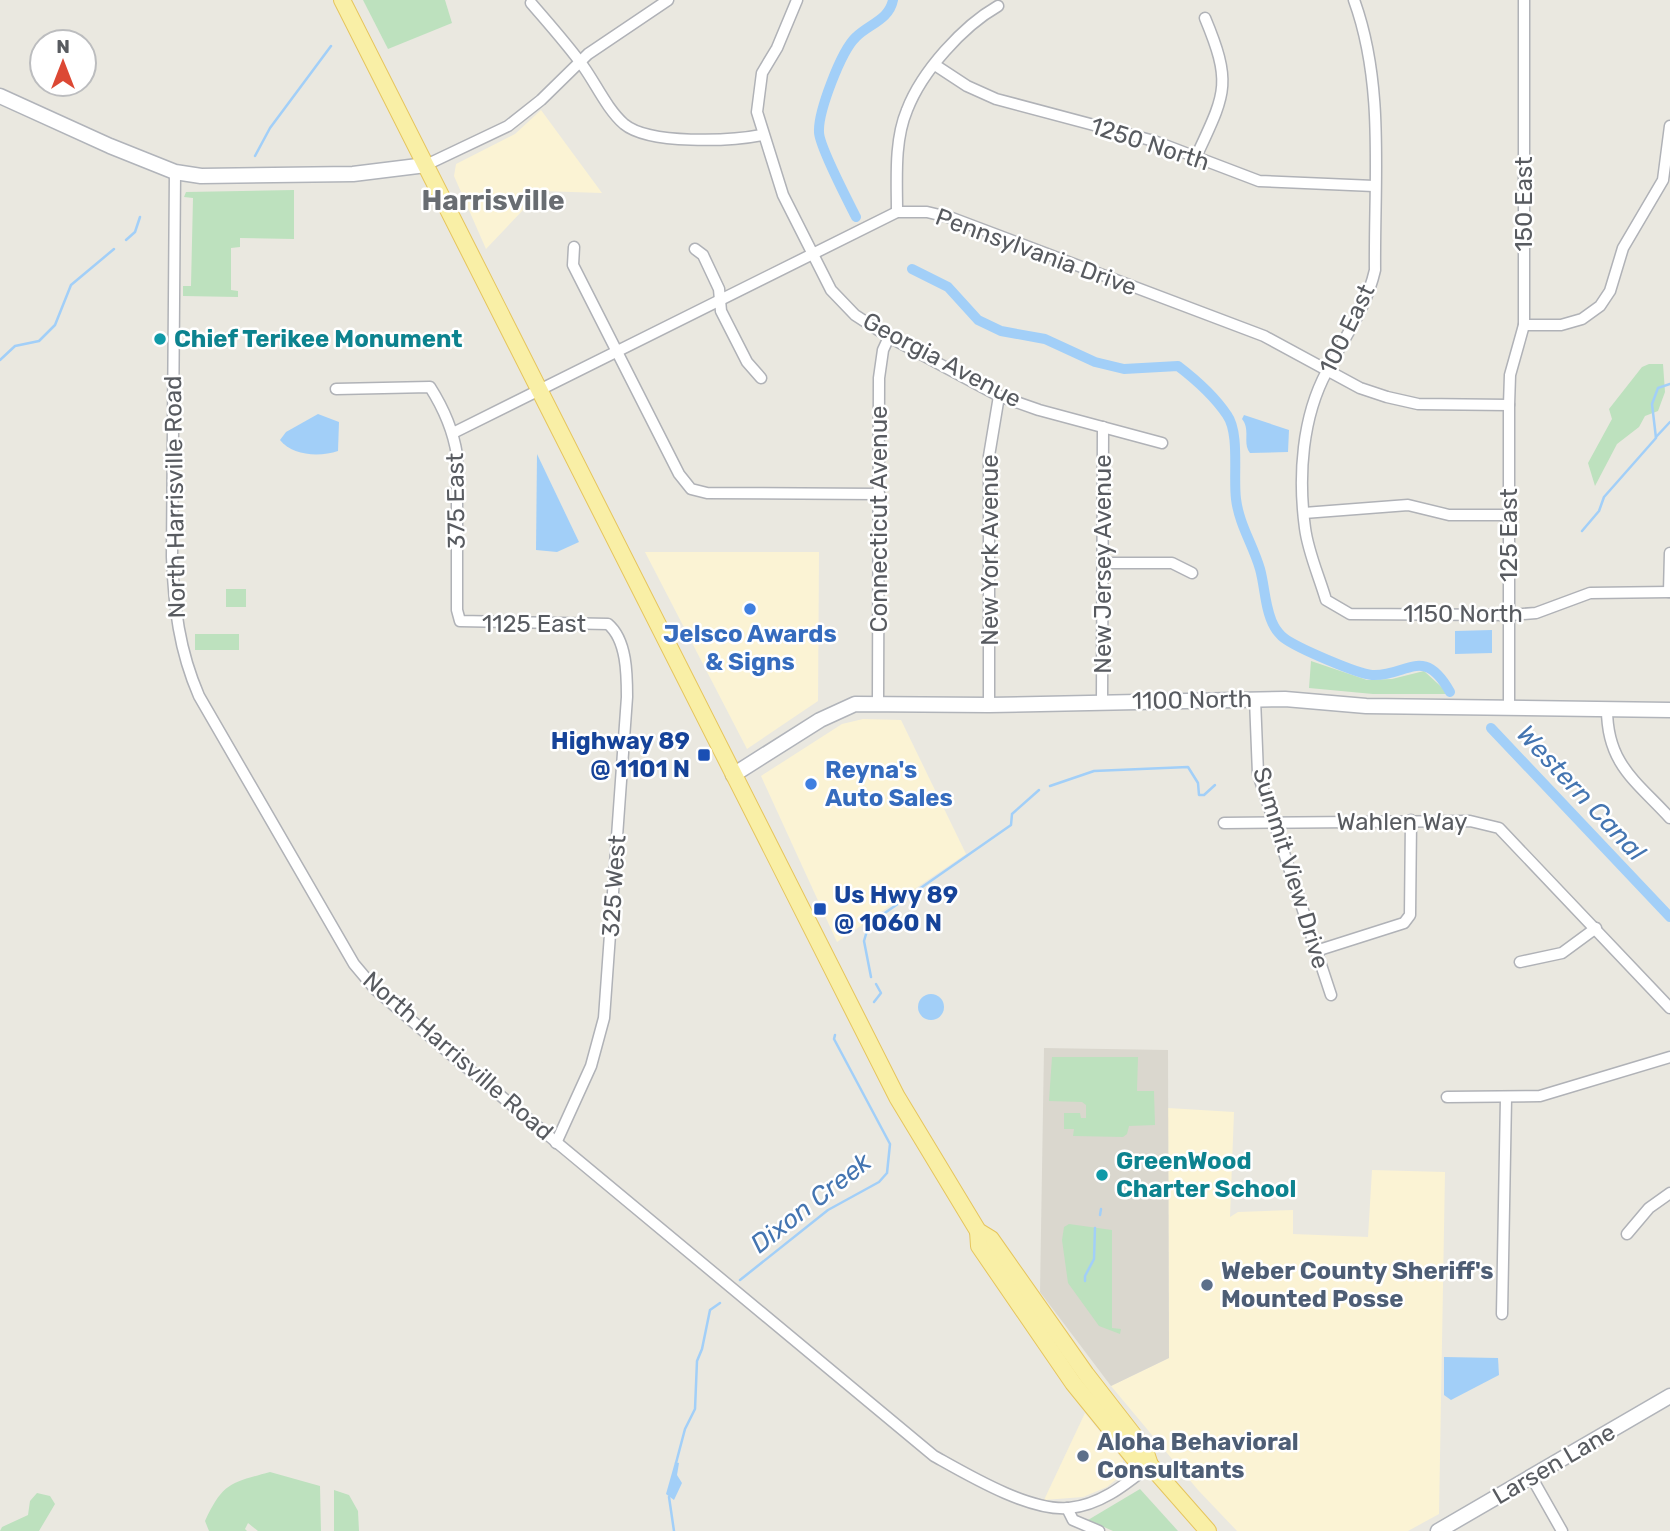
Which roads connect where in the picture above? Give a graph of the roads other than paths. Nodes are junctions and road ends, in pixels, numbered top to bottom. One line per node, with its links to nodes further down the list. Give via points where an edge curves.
1 (342, 0): 16 (main road)
2 (668, 0): 9 (street)
3 (797, 0): 13 (street, Georgia Avenue, via 762,74 757,112)
4 (1354, 0): 18 (street, 100 East, via 1367,34 1373,74)
5 (1524, 0): 24 (street, 150 East)
6 (531, 3): 9 (street)
7 (998, 6): 10 (street, via 972,20)
8 (1205, 18): 14 (street, via 1223,66 1224,84 1221,103)
9 (579, 61): 13 (street, via 612,110 639,133 743,139); 16 (street, via 508,126)
10 (934, 65): 14 (street, 1250 North, via 996,99); 19 (street, via 906,110 897,161)
11 (0, 96): 17 (street)
12 (1670, 125): 15 (street)
13 (762, 135): 22 (street, Georgia Avenue)
14 (1196, 156): 18 (street, 1250 North, via 1259,181)
15 (1669, 160): 24 (street, via 1649,208 1626,240 1610,291 1600,306 1561,325)
16 (426, 165): 17 (street, via 353,174 233,178); 30 (main road)
17 (175, 172): 67 (street, North Harrisville Road, via 172,557 174,609 188,670 354,964 375,989)
18 (1374, 186): 27 (street, 100 East, via 1375,270 1369,296)
19 (897, 212): 22 (street, Pennsylvania Drive); 27 (street, Pennsylvania Drive, via 952,218 1264,336)
20 (575, 247): 26 (street, via 573,265)
21 (695, 249): 23 (street, via 703,256)
22 (811, 254): 23 (street, Pennsylvania Drive); 25 (street, Georgia Avenue, via 831,290 855,315)
23 (720, 300): 26 (street, Pennsylvania Drive); 28 (street, via 747,362)
24 (1524, 325): 32 (street, 150 East, via 1510,375)
25 (889, 337): 31 (street, Georgia Avenue); 36 (street, Connecticut Avenue, via 880,365)
26 (617, 352): 30 (street, Pennsylvania Drive); 36 (street, via 691,489 707,493)
27 (1326, 371): 32 (street, Pennsylvania Drive, via 1360,388 1418,404); 37 (street, 100 East, via 1312,401 1306,430)
28 (761, 378)
29 (336, 389): 34 (street, 375 East, via 430,387)
30 (539, 391): 34 (street, Pennsylvania Drive); 54 (main road)
31 (999, 396): 33 (street, Georgia Avenue); 50 (street, New York Avenue, via 989,456)
32 (1509, 405): 38 (street, 125 East)
33 (1103, 427): 35 (street, Georgia Avenue); 40 (street, New Jersey Avenue)
34 (453, 433): 45 (street, 375 East)
35 (1162, 443)
36 (878, 494): 49 (street, Connecticut Avenue)
37 (1304, 513): 38 (street, via 1408,505 1449,515); 43 (street, 100 East, via 1326,600)
38 (1509, 515): 44 (street, 125 East)
39 (1670, 554): 42 (street)
40 (1102, 563): 41 (street, via 1172,563); 48 (street, New Jersey Avenue)
41 (1192, 573)
42 (1670, 592): 44 (street, 1150 North, via 1590,593 1536,613)
43 (1337, 609): 44 (street, 1150 North, via 1350,614)
44 (1509, 615): 51 (street, 125 East)
45 (460, 621): 46 (street, 1125 East)
46 (608, 624): 67 (street, 325 West, via 622,649 627,697 604,1018 591,1066)
47 (1255, 699): 48 (street, 1100 North); 51 (street, 1100 North, via 1366,706); 57 (street, Summit View Drive, via 1258,774)
48 (1102, 702): 50 (street, 1100 North)
49 (878, 703): 50 (street, 1100 North); 54 (street, 1100 North, via 838,710)
50 (989, 705)
51 (1509, 707): 52 (street, 1100 North)
52 (1608, 709): 53 (street, 1100 North); 55 (street, via 1609,742 1620,764)
53 (1670, 710)
54 (733, 775): 72 (main road, via 897,1097 978,1231 979,1246 1073,1383 1133,1457)
55 (1670, 818)
56 (1411, 820): 57 (street, Wahlen Way); 59 (street, Wahlen Way, via 1470,821 1499,828); 60 (street, via 1410,915 1404,923)
57 (1273, 822): 58 (street, Wahlen Way); 60 (street, Summit View Drive)
58 (1224, 823)
59 (1596, 928): 61 (street, via 1562,953); 63 (street, Wahlen Way)
60 (1316, 951): 62 (street, Summit View Drive)
61 (1520, 962)
62 (1331, 995)
63 (1670, 1008)
64 (1670, 1058): 66 (street, via 1540,1096)
65 (1447, 1097): 66 (street)
66 (1506, 1098): 70 (street)
67 (556, 1143): 74 (street, North Harrisville Road, via 934,1455 1026,1501)
68 (1670, 1193): 69 (street, via 1649,1208)
69 (1627, 1234)
70 (1502, 1314)
71 (1670, 1396): 73 (street, Larsen Lane)
72 (1150, 1465): 74 (street, North Harrisville Road, via 1108,1496); 76 (main road)
73 (1532, 1478): 77 (street, Larsen Lane); 78 (street)
74 (1067, 1508): 75 (street, North Harrisville Road, via 1073,1520)
75 (1099, 1531)
76 (1208, 1531)
77 (1438, 1531)
78 (1562, 1531)

